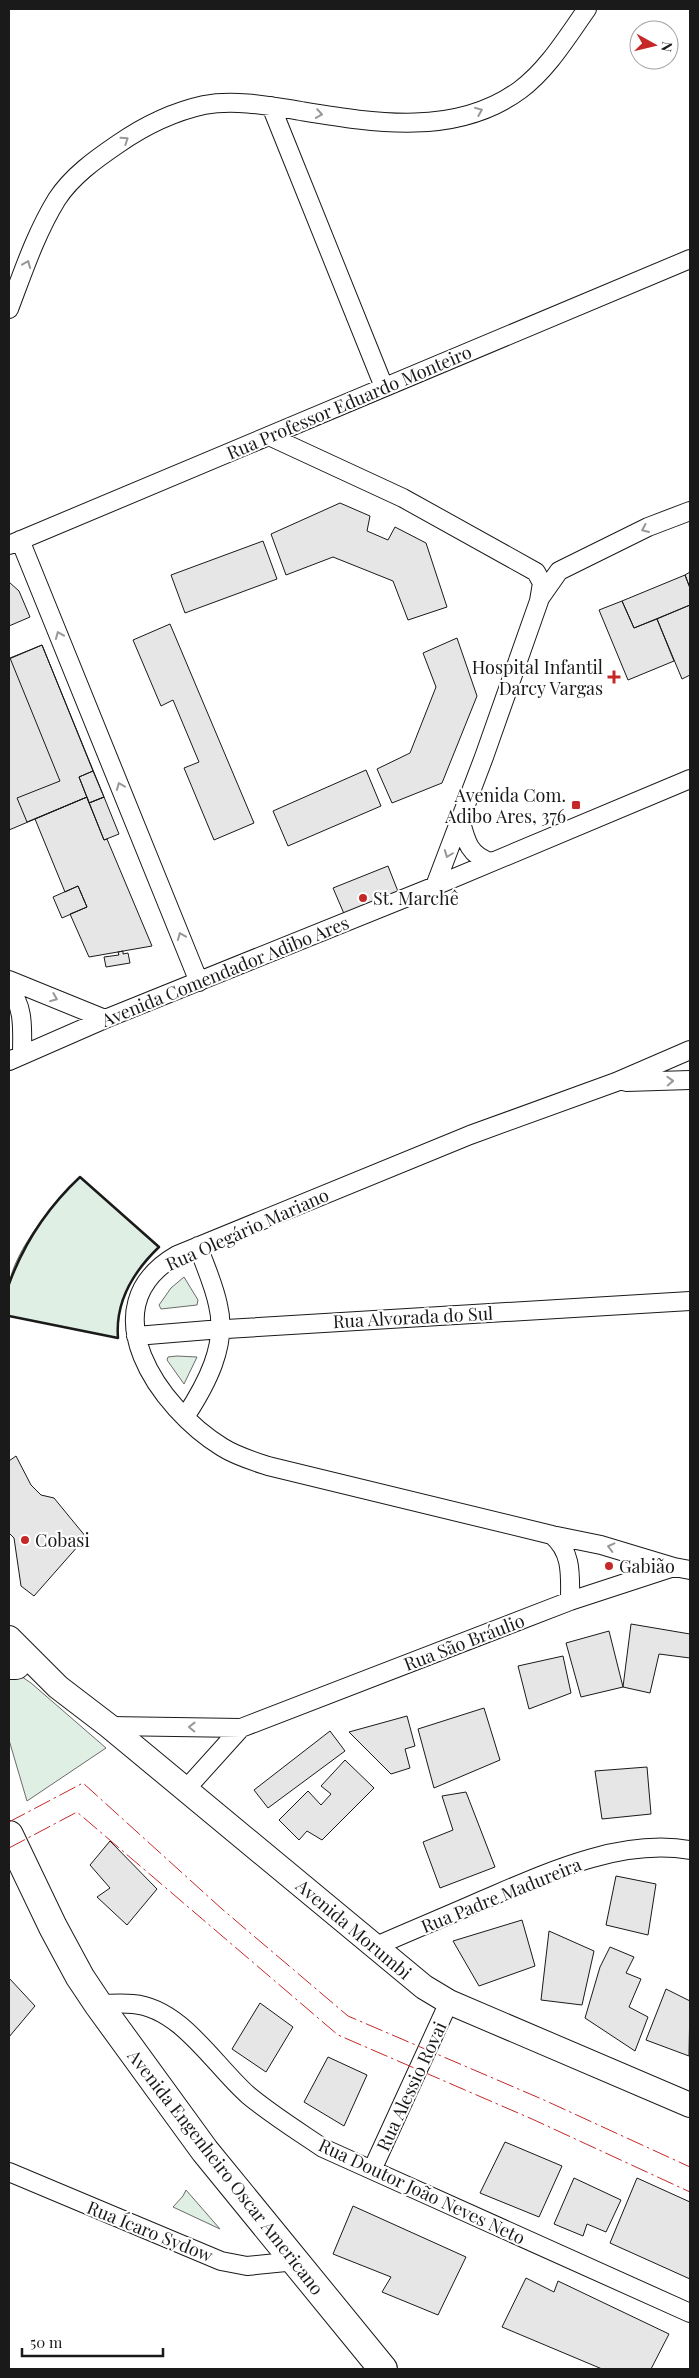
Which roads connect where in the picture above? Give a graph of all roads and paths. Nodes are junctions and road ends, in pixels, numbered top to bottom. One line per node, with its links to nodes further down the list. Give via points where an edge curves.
1 (587, 9): 2 (street, one-way to 1, via 352,119 416,124 460,118 519,90 539,72)
2 (271, 106): 4 (street, one-way to 2, via 41,229 58,197 90,163 137,131 173,114 205,105); 5 (street)
3 (690, 259): 5 (street, Rua Professor Eduardo Monteiro)
4 (9, 309)
5 (384, 387): 6 (street, Rua Professor Eduardo Monteiro)
6 (269, 436): 8 (street, Rua Professor Eduardo Monteiro); 9 (street, via 403,498)
7 (690, 511): 10 (street, one-way to 10)
8 (14, 542): 17 (street, one-way to 8)
9 (529, 569): 10 (street); 11 (street, via 536,572 542,583)
10 (558, 571): 11 (street)
11 (538, 601): 13 (street)
12 (690, 779): 14 (street, Avenida Comendador Adibo Ares)
13 (461, 822): 14 (street, via 470,849 476,856); 15 (street, one-way to 15)
14 (491, 862): 15 (street, Avenida Comendador Adibo Ares)
15 (436, 886): 17 (street, Avenida Comendador Adibo Ares)
16 (9, 980): 19 (street, one-way to 19)
17 (199, 982): 19 (street, Avenida Comendador Adibo Ares)
18 (9, 988): 21 (street, via 22,1017)
19 (105, 1019): 21 (street, Avenida Comendador Adibo Ares)
20 (690, 1050): 23 (street, Rua Olegário Mariano)
21 (15, 1058)
22 (690, 1080): 23 (street, one-way to 22)
23 (616, 1082): 24 (street, Rua Olegário Mariano, via 470,1135)
24 (198, 1246): 26 (street, via 219,1306); 27 (street, Rua Olegário Mariano, via 160,1265 148,1278 137,1309)
25 (690, 1301): 26 (street, Rua Alvorada do Sul)
26 (220, 1329): 27 (street, Rua Alvorada do Sul); 28 (street, via 217,1353 200,1393)
27 (136, 1336): 28 (street, Rua Olegário Mariano, via 144,1364 154,1381)
28 (184, 1417): 29 (street, Rua Olegário Mariano, via 223,1448 268,1466)
29 (552, 1536): 30 (street, Rua Olegário Mariano, one-way to 29, via 620,1550); 31 (street, via 561,1543 570,1564)
30 (682, 1568): 31 (street, Rua São Bráulio)
31 (570, 1601): 36 (street, Rua São Bráulio)
32 (9, 1638): 34 (main road, Avenida Morumbi)
33 (11, 1664): 34 (main road, Avenida Morumbi)
34 (58, 1687): 35 (main road, Avenida Morumbi)
35 (109, 1726): 36 (street, Rua São Bráulio, one-way to 35); 37 (main road, Avenida Morumbi)
36 (241, 1728): 37 (street, Rua São Bráulio)
37 (186, 1788): 40 (main road, Avenida Morumbi)
38 (9, 1835): 42 (main road, Avenida Engenheiro Oscar Americano, via 53,1927)
39 (690, 1850): 40 (street, Rua Padre Madureira, via 634,1850 589,1860 534,1878)
40 (374, 1947): 41 (main road, Avenida Morumbi)
41 (449, 2002): 43 (main road, Avenida Morumbi); 44 (street, Rua Alessio Rovai)
42 (98, 2004): 44 (street, Rua Doutor João Neves Neto, via 134,2004 169,2018 195,2039 247,2094 277,2117 323,2148); 46 (main road, Avenida Engenheiro Oscar Americano, via 205,2151)
43 (690, 2105)
44 (372, 2170): 47 (street, Rua Doutor João Neves Neto)
45 (9, 2172): 46 (street, Rua Ícaro Sydow, via 221,2260 247,2266)
46 (296, 2262): 48 (main road, Avenida Engenheiro Oscar Americano)
47 (690, 2313)
48 (383, 2369)

